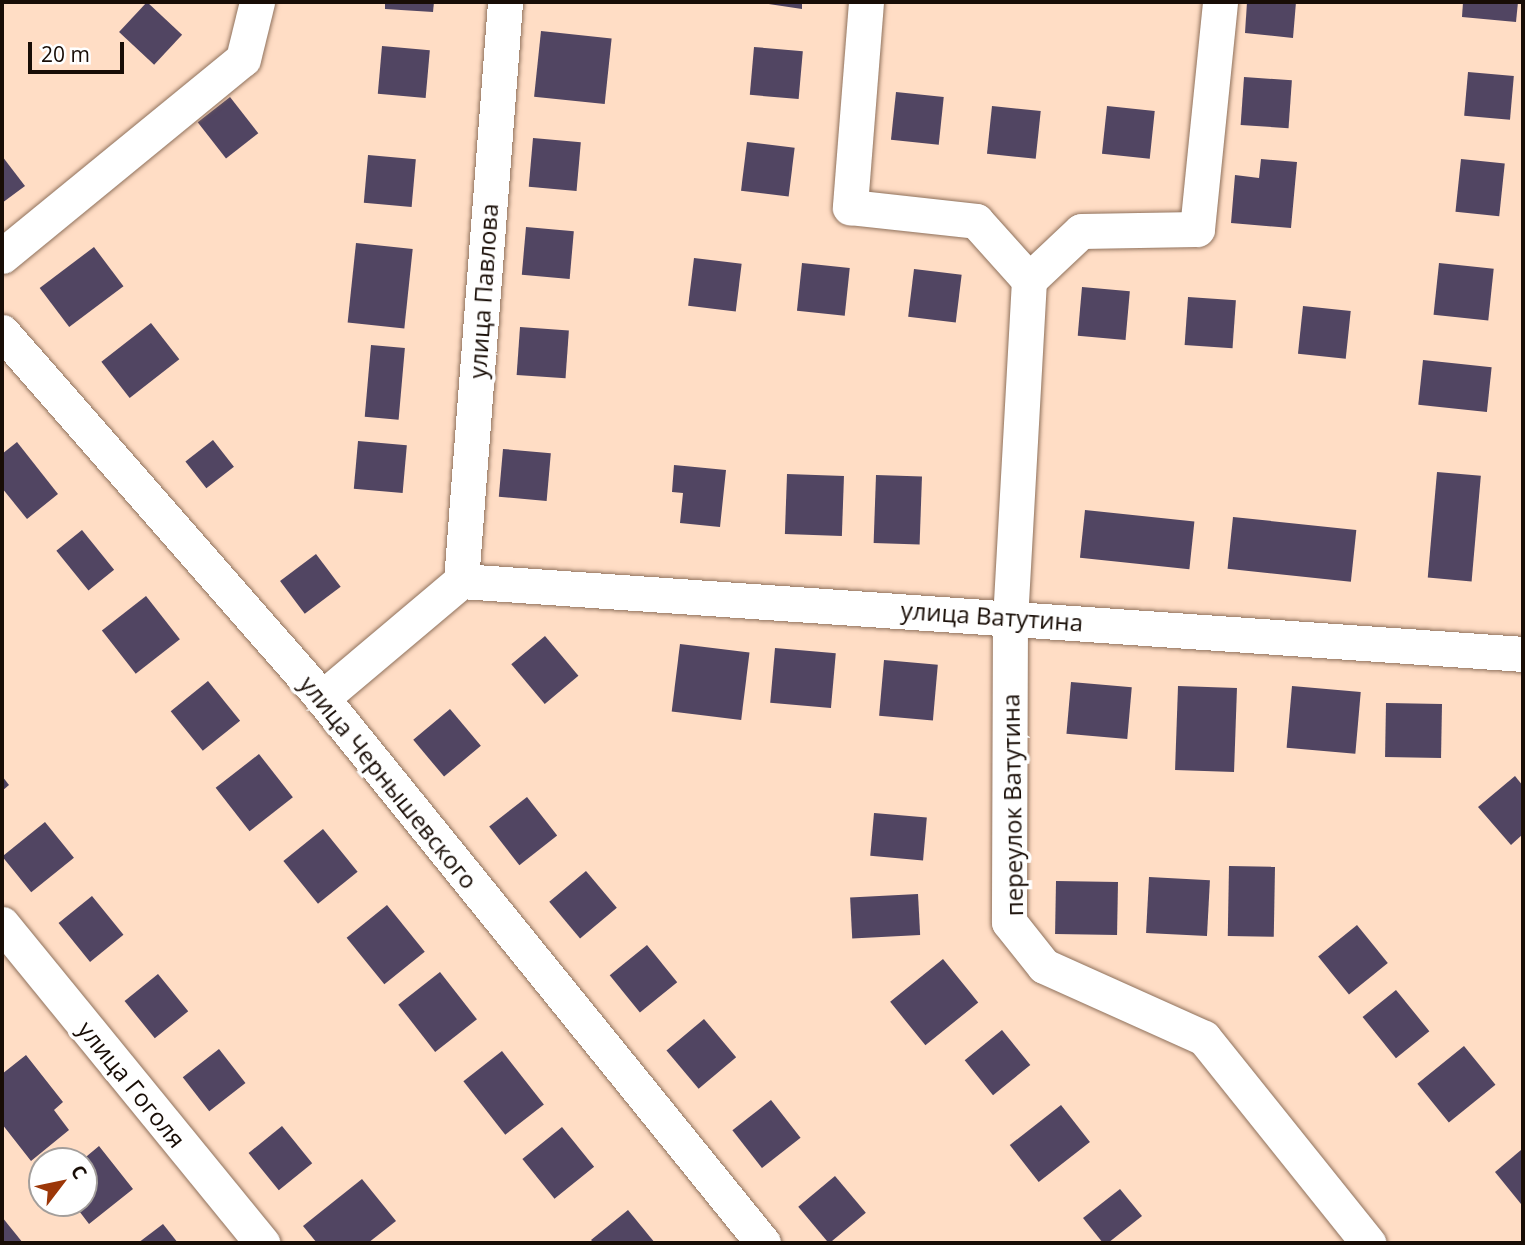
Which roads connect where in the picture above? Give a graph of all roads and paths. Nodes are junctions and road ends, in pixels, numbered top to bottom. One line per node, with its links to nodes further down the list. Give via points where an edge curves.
1 (257, 2): 5 (street, via 243,59)
2 (505, 2): 8 (street, улица Павлова)
3 (866, 2): 6 (street, via 849,207 976,221)
4 (1220, 2): 6 (street, via 1197,229 1081,231)
5 (2, 256)
6 (1029, 280): 9 (street, переулок Ватутина)
7 (2, 332): 11 (street, улица Чернышевского)
8 (461, 581): 9 (street, улица Ватутина); 11 (street)
9 (1010, 616): 10 (street, улица Ватутина); 15 (street, переулок Ватутина, via 1009,922 1045,966 1204,1038)
10 (1523, 654)
11 (322, 698): 14 (street, улица Чернышевского)
12 (2, 924): 13 (street, улица Гоголя)
13 (261, 1243)
14 (763, 1243)
15 (1368, 1243)

